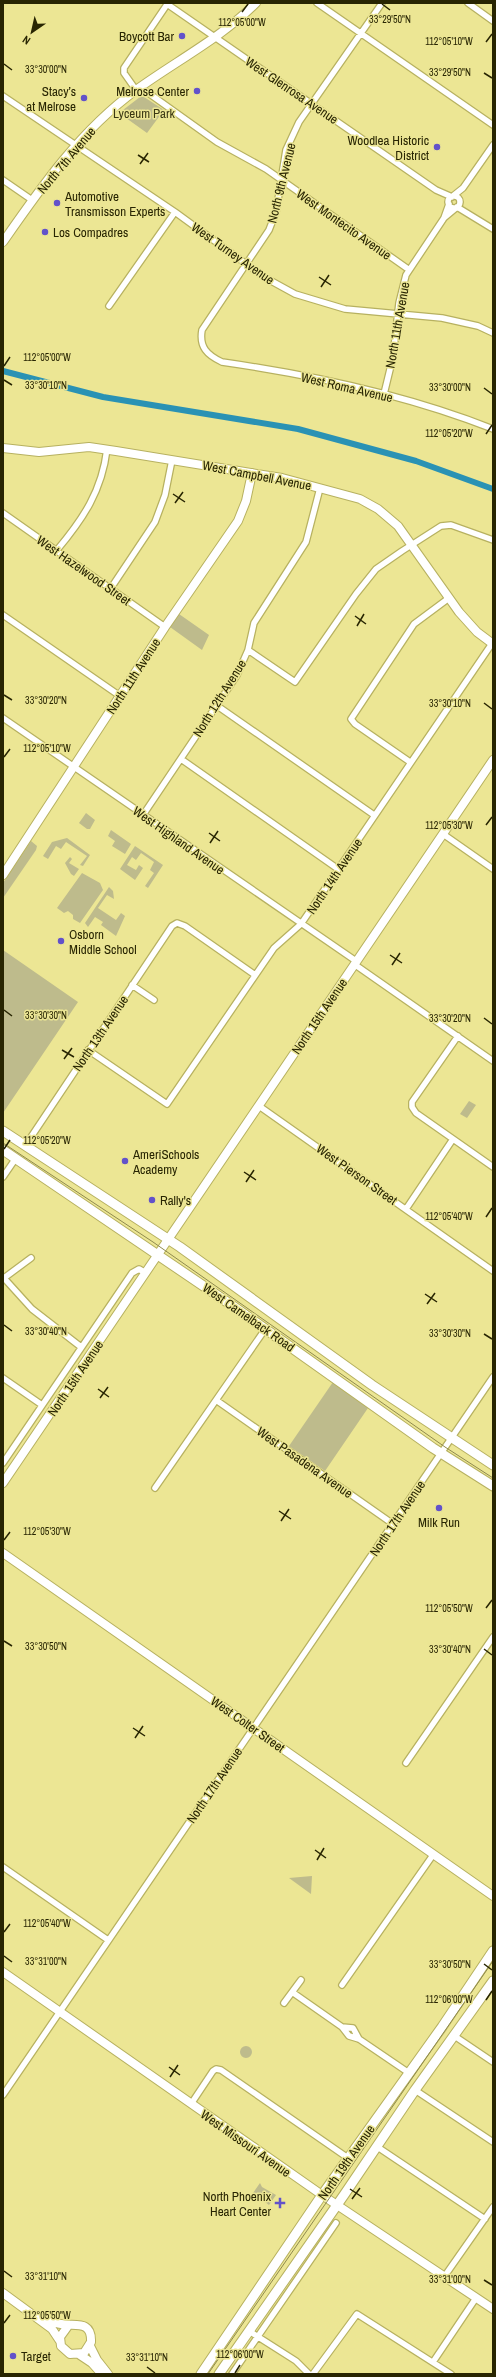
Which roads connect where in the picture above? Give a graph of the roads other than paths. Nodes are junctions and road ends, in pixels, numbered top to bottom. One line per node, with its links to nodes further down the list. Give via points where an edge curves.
1 (168, 3): 8 (street, West Glenrosa Avenue); 9 (street, via 124,68)
2 (256, 3): 8 (street, North 7th Avenue)
3 (317, 3): 7 (street)
4 (382, 3): 7 (street, North 9th Avenue)
5 (468, 3): 6 (street)
6 (493, 21)
7 (360, 33): 11 (street, North 9th Avenue); 12 (street)
8 (214, 37): 9 (street, North 7th Avenue); 11 (street, West Glenrosa Avenue)
9 (138, 88): 13 (street, North 7th Avenue); 16 (street, West Montecito Avenue, via 217,142)
10 (3, 96): 13 (street, West Turney Avenue)
11 (312, 103): 16 (street, North 9th Avenue, via 299,122 286,150); 18 (street, West Glenrosa Avenue)
12 (493, 125)
13 (75, 144): 20 (street, North 7th Avenue); 23 (street, West Turney Avenue)
14 (493, 145): 17 (street)
15 (3, 180): 20 (street)
16 (281, 180): 27 (street, North 9th Avenue, via 276,212 269,230); 28 (street, West Montecito Avenue)
17 (463, 188): 19 (street); 22 (street)
18 (436, 190): 19 (street, West Glenrosa Avenue); 21 (street, West Glenrosa Avenue)
19 (453, 197): 21 (street, North 11th Avenue); 22 (street, West Glenrosa Avenue)
20 (32, 200): 26 (street, North 7th Avenue)
21 (448, 203): 22 (street, West Glenrosa Avenue); 24 (street, North 11th Avenue)
22 (458, 205): 24 (street, North 11th Avenue); 25 (street, via 468,209 469,213)
23 (174, 212): 27 (street, West Turney Avenue); 29 (street)
24 (444, 218): 28 (street, North 11th Avenue)
25 (493, 230)
26 (3, 242)
27 (247, 264): 30 (street, West Turney Avenue, via 295,294 345,309); 32 (street, North 9th Avenue, via 202,330)
28 (408, 269): 30 (street, North 11th Avenue, via 402,285)
29 (109, 306)
30 (398, 313): 31 (street, West Turney Avenue, via 442,318); 33 (street, North 11th Avenue, via 396,341)
31 (493, 332)
32 (202, 347): 33 (street, West Roma Avenue, via 210,356 222,362)
33 (384, 394): 34 (street, West Roma Avenue)
34 (493, 429)
35 (3, 448): 36 (street, West Campbell Avenue, via 39,452 89,447)
36 (107, 449): 37 (street, West Campbell Avenue); 43 (street, via 103,472 94,498)
37 (172, 460): 38 (street, West Campbell Avenue); 44 (street, via 165,494 155,522)
38 (252, 472): 39 (street, West Campbell Avenue); 47 (street, North 11th Avenue, via 246,501 238,521)
39 (320, 488): 42 (street, West Campbell Avenue, via 360,499 378,509 398,526); 49 (street, North 12th Avenue, via 306,542 254,623)
40 (3, 513): 43 (street, West Hazelwood Street)
41 (493, 540): 42 (street, via 451,525 431,530)
42 (412, 544): 45 (street, West Campbell Avenue); 49 (street, via 376,569 295,682)
43 (57, 550): 44 (street, West Hazelwood Street)
44 (111, 588): 47 (street, West Hazelwood Street)
45 (449, 598): 48 (street, West Campbell Avenue, via 465,619); 55 (street, via 414,624 351,719)
46 (3, 615): 50 (street)
47 (165, 626): 50 (street, North 11th Avenue)
48 (493, 643): 55 (street, North 14th Avenue)
49 (248, 650): 51 (street, North 12th Avenue, via 237,675)
50 (120, 696): 56 (street, North 11th Avenue)
51 (216, 705): 53 (street, North 12th Avenue); 58 (street)
52 (3, 718): 56 (street, West Highland Avenue)
53 (181, 759): 57 (street, North 12th Avenue); 60 (street)
54 (493, 760): 59 (street, North 15th Avenue)
55 (410, 762): 58 (street, North 14th Avenue)
56 (73, 766): 57 (street, West Highland Avenue); 62 (street, North 11th Avenue)
57 (143, 815): 63 (street, West Highland Avenue)
58 (374, 815): 60 (street, North 14th Avenue)
59 (443, 834): 61 (street); 64 (street, North 15th Avenue)
60 (338, 869): 63 (street, North 14th Avenue)
61 (493, 869)
62 (3, 874)
63 (300, 924): 64 (street, West Highland Avenue); 65 (street, North 14th Avenue, via 274,948)
64 (355, 963): 68 (street, West Highland Avenue); 71 (street, North 15th Avenue)
65 (255, 976): 66 (street, North 13th Avenue, via 185,926 177,923 172,926); 69 (street, North 14th Avenue, via 168,1104)
66 (132, 985): 67 (street); 69 (street, North 13th Avenue)
67 (154, 1000)
68 (458, 1036): 70 (street, West Highland Avenue); 73 (street, via 412,1102 416,1113)
69 (88, 1050): 74 (street, North 13th Avenue)
70 (493, 1061)
71 (259, 1106): 79 (street, West Pierson Street); 80 (street, North 15th Avenue)
72 (3, 1131): 74 (main road, West Camelback Road)
73 (454, 1139): 77 (street); 79 (street)
74 (25, 1146): 80 (main road, West Camelback Road)
75 (3, 1150): 76 (main road, West Camelback Road)
76 (16, 1158): 78 (street); 81 (main road, West Camelback Road)
77 (493, 1167)
78 (3, 1177)
79 (406, 1210): 83 (street, West Pierson Street)
80 (169, 1239): 81 (street, North 15th Avenue); 94 (main road, West Camelback Road, via 372,1385)
81 (158, 1255): 84 (street, North 15th Avenue); 88 (main road, West Camelback Road)
82 (32, 1258): 85 (street)
83 (493, 1271)
84 (146, 1273): 86 (street, North 15th Avenue, via 139,1269 132,1273); 87 (street, North 15th Avenue)
85 (3, 1277): 89 (street, via 32,1309)
86 (103, 1316): 87 (street); 89 (street, North 15th Avenue)
87 (112, 1323): 98 (street, North 15th Avenue)
88 (266, 1328): 92 (street); 95 (main road, West Camelback Road)
89 (81, 1347): 93 (street, North 15th Avenue)
90 (493, 1377): 94 (street, North 17th Avenue)
91 (3, 1378): 93 (street)
92 (216, 1400): 100 (street); 101 (street, West Pasadena Avenue)
93 (42, 1406): 96 (street, North 15th Avenue)
94 (452, 1438): 95 (street, North 17th Avenue); 97 (main road, West Camelback Road)
95 (441, 1454): 99 (main road, West Camelback Road); 101 (street, North 17th Avenue)
96 (3, 1463)
97 (493, 1465)
98 (3, 1483)
99 (493, 1486)
100 (155, 1488)
101 (393, 1524): 104 (street, North 17th Avenue)
102 (3, 1553): 104 (street, West Colter Street)
103 (493, 1637): 105 (street)
104 (253, 1728): 106 (street, West Colter Street); 109 (street, North 17th Avenue)
105 (406, 1763)
106 (433, 1855): 108 (street, West Colter Street); 114 (street)
107 (3, 1867): 109 (street)
108 (493, 1896)
109 (108, 1940): 117 (street, North 17th Avenue)
110 (493, 1951): 122 (main road, North 19th Avenue)
111 (3, 1972): 117 (street, West Missouri Avenue)
112 (300, 1980): 115 (street)
113 (493, 1981): 119 (main road, North 19th Avenue)
114 (342, 1985)
115 (292, 1992): 116 (street); 118 (street)
116 (284, 2003)
117 (60, 2011): 124 (street, North 17th Avenue); 125 (street, West Missouri Avenue)
118 (342, 2027): 120 (street, via 349,2036); 120 (street, via 353,2028)
119 (453, 2035): 121 (street); 123 (main road, North 19th Avenue)
120 (359, 2039): 122 (street)
121 (493, 2062)
122 (409, 2073): 128 (main road, North 19th Avenue)
123 (415, 2090): 126 (street); 127 (main road, North 19th Avenue)
124 (3, 2095)
125 (191, 2104): 128 (street, via 216,2068); 129 (street, West Missouri Avenue)
126 (493, 2142)
127 (376, 2146): 130 (main road, North 19th Avenue); 132 (street)
128 (348, 2158): 129 (main road, North 19th Avenue)
129 (322, 2195): 130 (street, West Missouri Avenue); 148 (main road, North 19th Avenue)
130 (337, 2206): 134 (street, West Missouri Avenue); 140 (main road, North 19th Avenue)
131 (493, 2207): 132 (street)
132 (485, 2218): 134 (street)
133 (336, 2223): 141 (street)
134 (444, 2277): 136 (street, West Missouri Avenue)
135 (3, 2293): 138 (street)
136 (476, 2298): 137 (street, West Missouri Avenue); 145 (street)
137 (493, 2309)
138 (37, 2316): 139 (street); 142 (street, via 56,2332)
139 (68, 2326): 142 (street, via 61,2332); 143 (street, via 81,2325 89,2331)
140 (249, 2331): 141 (street); 149 (main road, North 19th Avenue)
141 (258, 2336): 150 (street); 151 (street, via 296,2361)
142 (60, 2342): 144 (street, via 66,2352)
143 (90, 2346): 144 (street); 147 (street)
144 (80, 2355): 146 (street, via 92,2363)
145 (433, 2362): 152 (street, via 357,2314); 153 (street)
146 (101, 2374)
147 (108, 2374)
148 (201, 2374)
149 (219, 2374)
150 (232, 2374)
151 (309, 2374)
152 (313, 2374)
153 (451, 2374)

